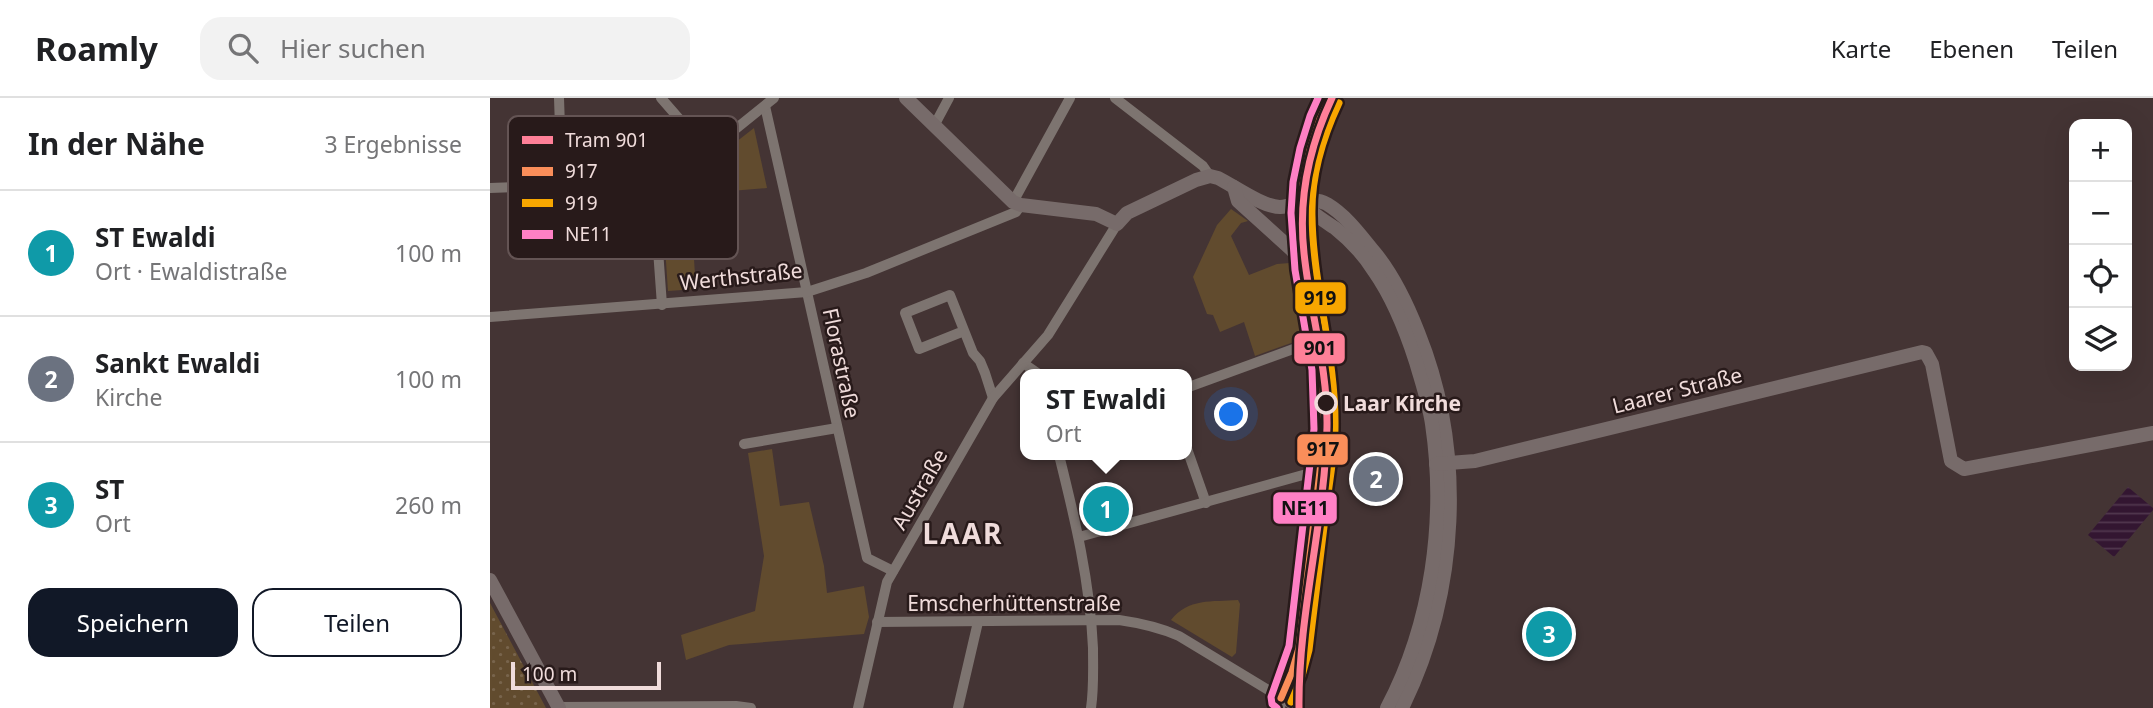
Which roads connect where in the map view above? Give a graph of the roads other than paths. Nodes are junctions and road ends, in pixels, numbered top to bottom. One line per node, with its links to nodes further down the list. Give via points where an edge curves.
1 (559, 98): 10 (street)
2 (661, 98): 11 (street)
3 (774, 98): 9 (street)
4 (906, 98): 12 (street)
5 (949, 98): 12 (street)
6 (1070, 98): 19 (street)
7 (1115, 98): 14 (street)
8 (1330, 98): 18 (street, via 1310,149)
9 (765, 106): 13 (street); 23 (street, Florastraße)
10 (560, 116)
11 (677, 116)
12 (934, 126): 19 (street)
13 (738, 128)
14 (1210, 176): 16 (street); 20 (street, via 1127,213)
15 (508, 187): 17 (street)
16 (1234, 187): 18 (street, via 1280,207); 22 (street, via 1238,201)
17 (490, 188)
18 (1302, 201): 22 (street); 37 (street, via 1326,204 1346,220 1397,286 1437,387 1445,425)
19 (1017, 204): 20 (street, via 1096,214); 23 (street, Werthstraße, via 1016,212)
20 (1117, 224): 28 (street, Austraße, via 1048,335)
21 (659, 259): 24 (street)
22 (1304, 263): 27 (street)
23 (807, 292): 24 (street, Werthstraße); 32 (street, Florastraße)
24 (662, 305): 25 (street, Werthstraße)
25 (490, 317)
26 (964, 331): 26 (street, via 919,349 905,313 950,295); 31 (street)
27 (1318, 340): 30 (street); 38 (street, via 1325,393)
28 (1023, 363): 29 (street); 31 (street, Austraße)
29 (1032, 369)
30 (1192, 386)
31 (993, 398): 41 (street, Austraße)
32 (837, 428): 34 (street); 41 (street, Florastraße, via 867,558)
33 (2153, 433): 37 (street, Laarer Straße, via 1957,467 1951,461 1933,364 1922,352 1475,461)
34 (744, 444)
35 (1060, 460): 40 (street)
36 (1191, 460): 39 (street)
37 (1442, 463): 53 (street, via 1427,598 1410,656); 54 (street, via 1448,533 1437,611)
38 (1321, 470): 39 (street); 46 (street, via 1299,648)
39 (1206, 503): 40 (street)
40 (1079, 537): 43 (street)
41 (893, 571): 44 (street, Austraße)
42 (490, 580): 47 (street)
43 (1091, 620): 45 (street, Emscherhüttenstraße); 46 (street, Emscherhüttenstraße, via 1160,628 1205,651); 51 (street)
44 (877, 622): 45 (street, Emscherhüttenstraße); 49 (street)
45 (978, 622): 50 (street)
46 (1281, 703): 52 (street, Emscherhüttenstraße)
47 (558, 707): 48 (street)
48 (751, 708)
49 (858, 708)
50 (958, 708)
51 (1091, 708)
52 (1298, 708)
53 (1387, 708)
54 (1402, 708)

